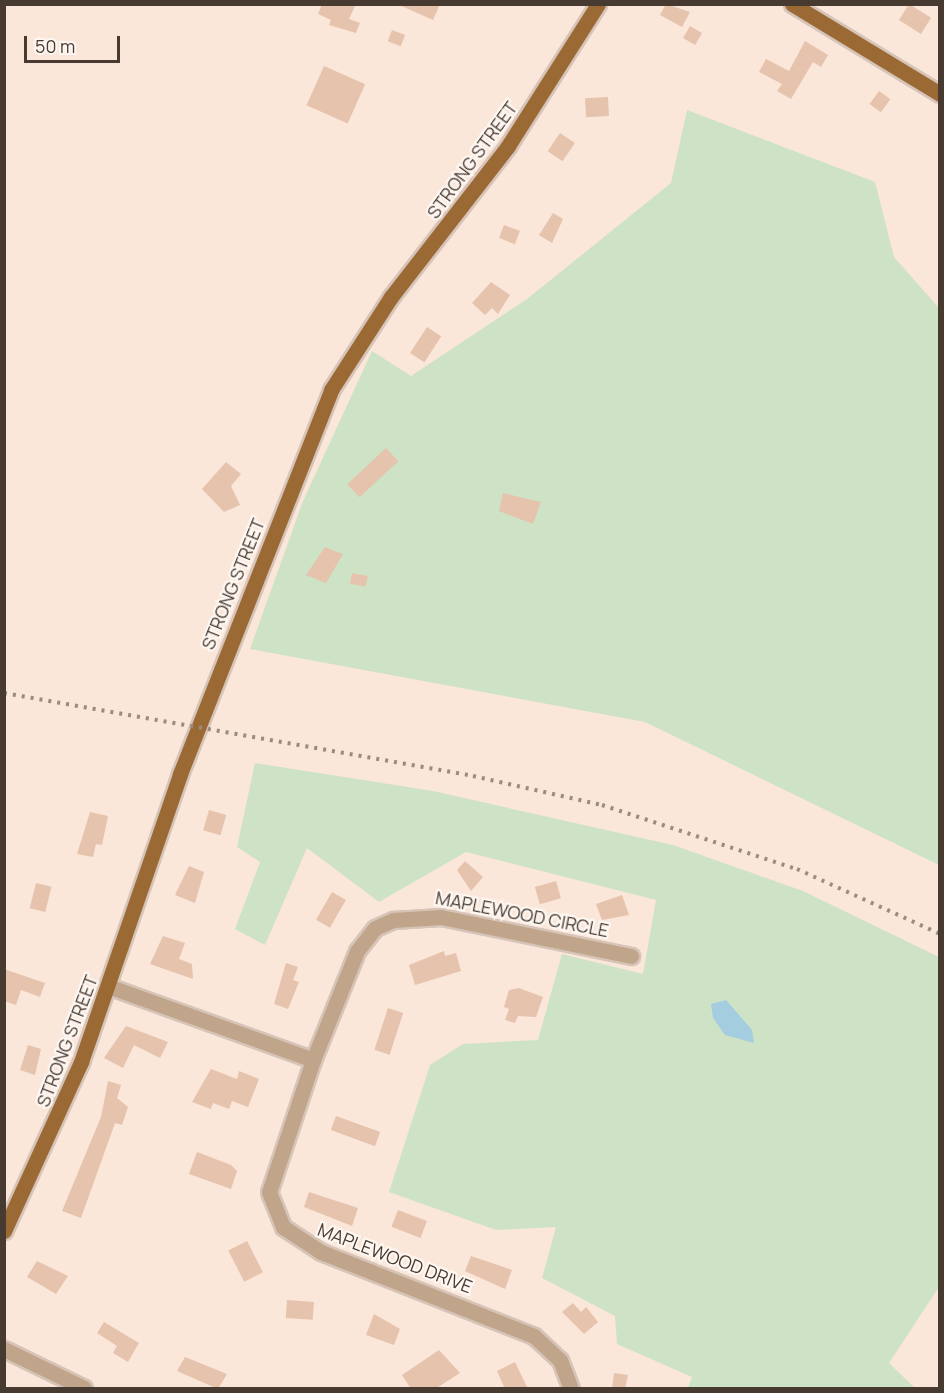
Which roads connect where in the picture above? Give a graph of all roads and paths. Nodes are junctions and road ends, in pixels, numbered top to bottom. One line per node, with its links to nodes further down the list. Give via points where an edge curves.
1 (598, 4): 5 (main road, STRONG STREET, via 508,146 380,313 331,390 180,774)
2 (792, 4): 3 (main road)
3 (939, 94)
4 (631, 956): 6 (street, MAPLEWOOD CIRCLE, via 441,916 393,920 375,928 357,951)
5 (108, 986): 6 (street); 7 (main road, STRONG STREET, via 61,1113)
6 (313, 1060): 10 (street, MAPLEWOOD DRIVE, via 269,1192 283,1227 321,1252 534,1336 560,1360)
7 (4, 1231)
8 (4, 1349): 9 (street)
9 (84, 1389)
10 (571, 1389)

